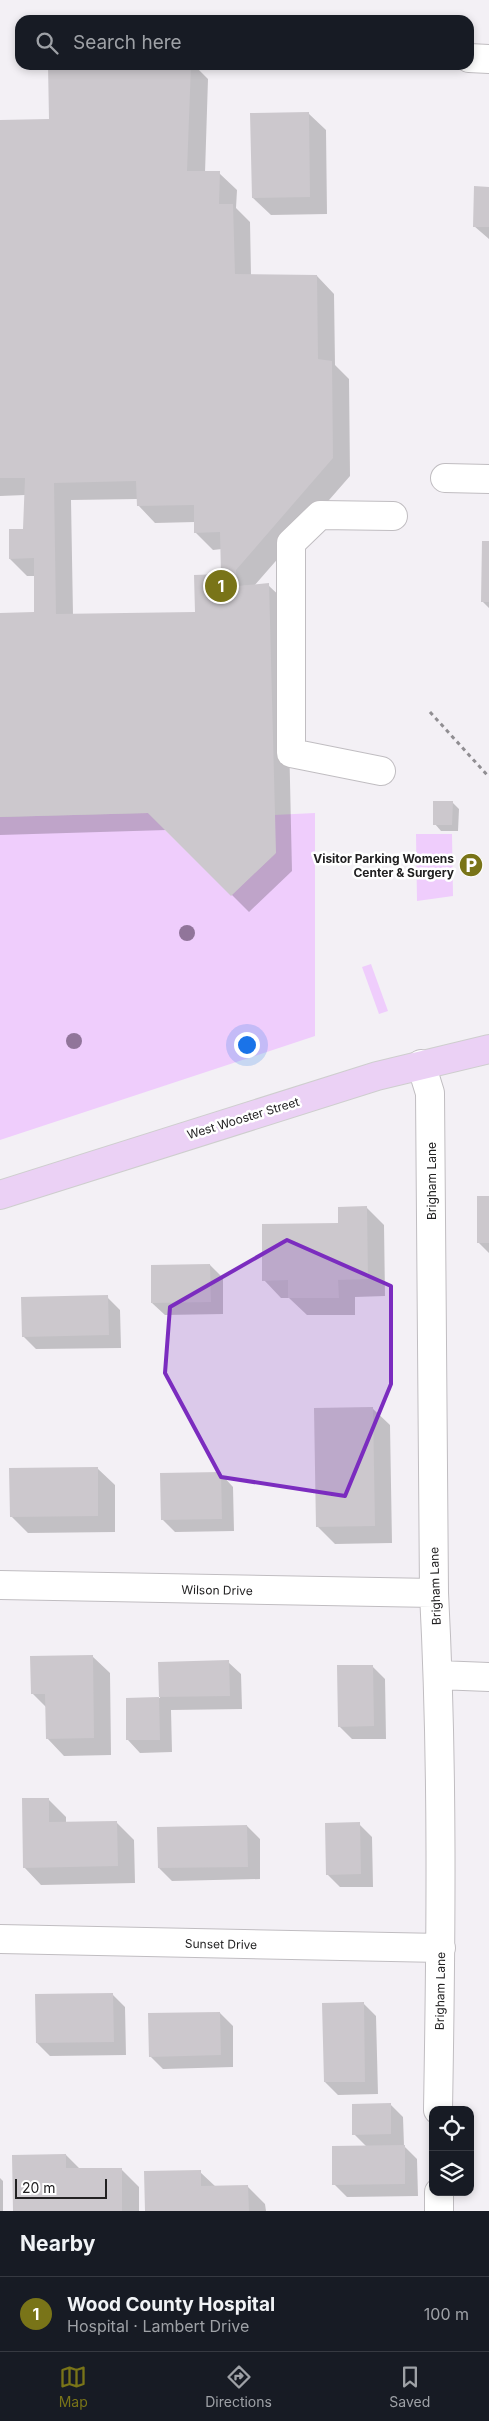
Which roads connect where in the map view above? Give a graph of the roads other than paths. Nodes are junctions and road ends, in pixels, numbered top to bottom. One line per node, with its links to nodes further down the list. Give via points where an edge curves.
1 (474, 58): 2 (street)
2 (489, 59)
3 (445, 478): 4 (street)
4 (489, 479)
5 (393, 516): 6 (street, via 320,515 291,544 291,753)
6 (381, 771)
7 (489, 1049): 8 (main road, West Wooster Street)
8 (421, 1064): 9 (main road, West Wooster Street); 11 (street, Brigham Lane, via 430,1093)
9 (0, 1195)
10 (0, 1585): 11 (street, Wilson Drive)
11 (434, 1592): 12 (street, Brigham Lane)
12 (438, 1675): 13 (street); 15 (street, Brigham Lane)
13 (489, 1677)
14 (0, 1939): 15 (street, Sunset Drive)
15 (441, 1948): 16 (street, Brigham Lane)
16 (438, 2106)
17 (439, 2196): 18 (street)
18 (439, 2211)

